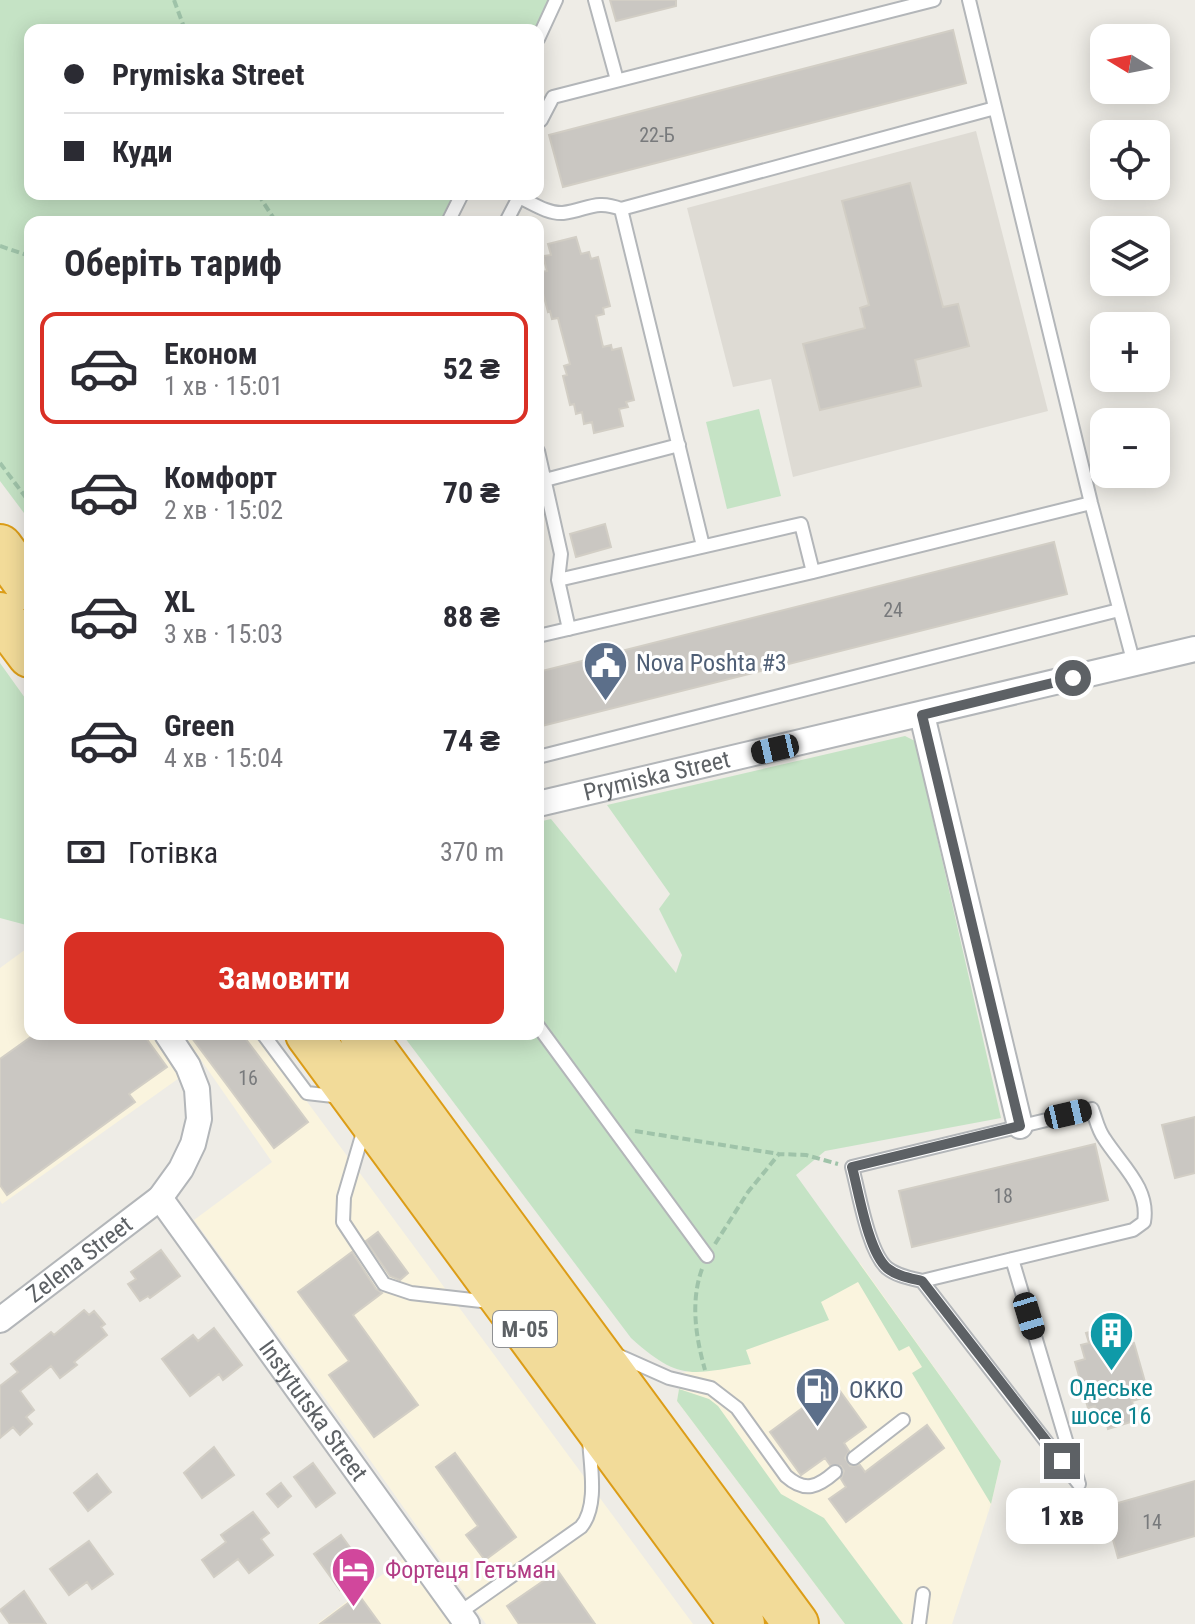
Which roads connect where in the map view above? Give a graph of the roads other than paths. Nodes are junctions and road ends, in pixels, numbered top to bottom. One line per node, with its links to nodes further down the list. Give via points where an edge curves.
1 (556, 0): 5 (lane)
2 (595, 0): 6 (lane)
3 (934, 0): 6 (lane)
4 (969, 0): 7 (lane)
5 (544, 26)
6 (617, 80): 8 (lane, via 553,97)
7 (995, 108): 10 (lane); 14 (lane)
8 (544, 114)
9 (529, 200): 10 (lane, via 561,213 595,204)
10 (621, 209): 11 (lane)
11 (679, 445): 13 (lane); 15 (lane)
12 (544, 476): 13 (lane)
13 (545, 480): 18 (lane, via 561,554)
14 (1091, 503): 17 (lane); 19 (lane)
15 (703, 546): 17 (lane, via 801,524); 18 (lane)
16 (0, 547): 20 (highway)
17 (813, 572): 21 (lane)
18 (558, 580): 21 (lane)
19 (1119, 610): 25 (lane); 27 (lane)
20 (8, 611): 23 (highway)
21 (569, 629): 22 (lane)
22 (544, 635)
23 (24, 643)
24 (1195, 649): 25 (street, Prymiska Street)
25 (1134, 664): 26 (street, Prymiska Street)
26 (922, 715): 28 (street, Prymiska Street); 35 (street)
27 (544, 755)
28 (544, 803)
29 (544, 1034): 37 (lane)
30 (171, 1040): 36 (street, Zelena Street, via 197,1089 199,1119 181,1169)
31 (267, 1040): 34 (lane, via 307,1093)
32 (312, 1040): 34 (highway, М-05)
33 (366, 1040): 42 (highway, М-05)
34 (361, 1106): 40 (highway, М-05); 40 (lane, via 343,1222 384,1284 411,1293)
35 (1020, 1126): 38 (lane, via 1092,1109 1101,1135 1143,1193 1147,1207 1144,1222 1133,1230); 39 (lane, via 852,1167 875,1252 886,1267)
36 (160, 1198): 41 (street, Zelena Street); 48 (street, Instytutska Street)
37 (707, 1256)
38 (1012, 1259): 39 (lane); 39 (lane, via 1079,1484)
39 (922, 1281)
40 (506, 1304): 43 (highway, М-05)
41 (0, 1320)
42 (587, 1340): 46 (lane, via 669,1378 711,1388 737,1408 794,1484 816,1487); 50 (highway, М-05)
43 (589, 1415): 48 (lane, via 588,1519); 49 (highway, М-05)
44 (903, 1420): 45 (lane)
45 (854, 1458)
46 (835, 1472)
47 (923, 1594): 51 (lane)
48 (463, 1618)
49 (742, 1624)
50 (796, 1624)
51 (919, 1624)

